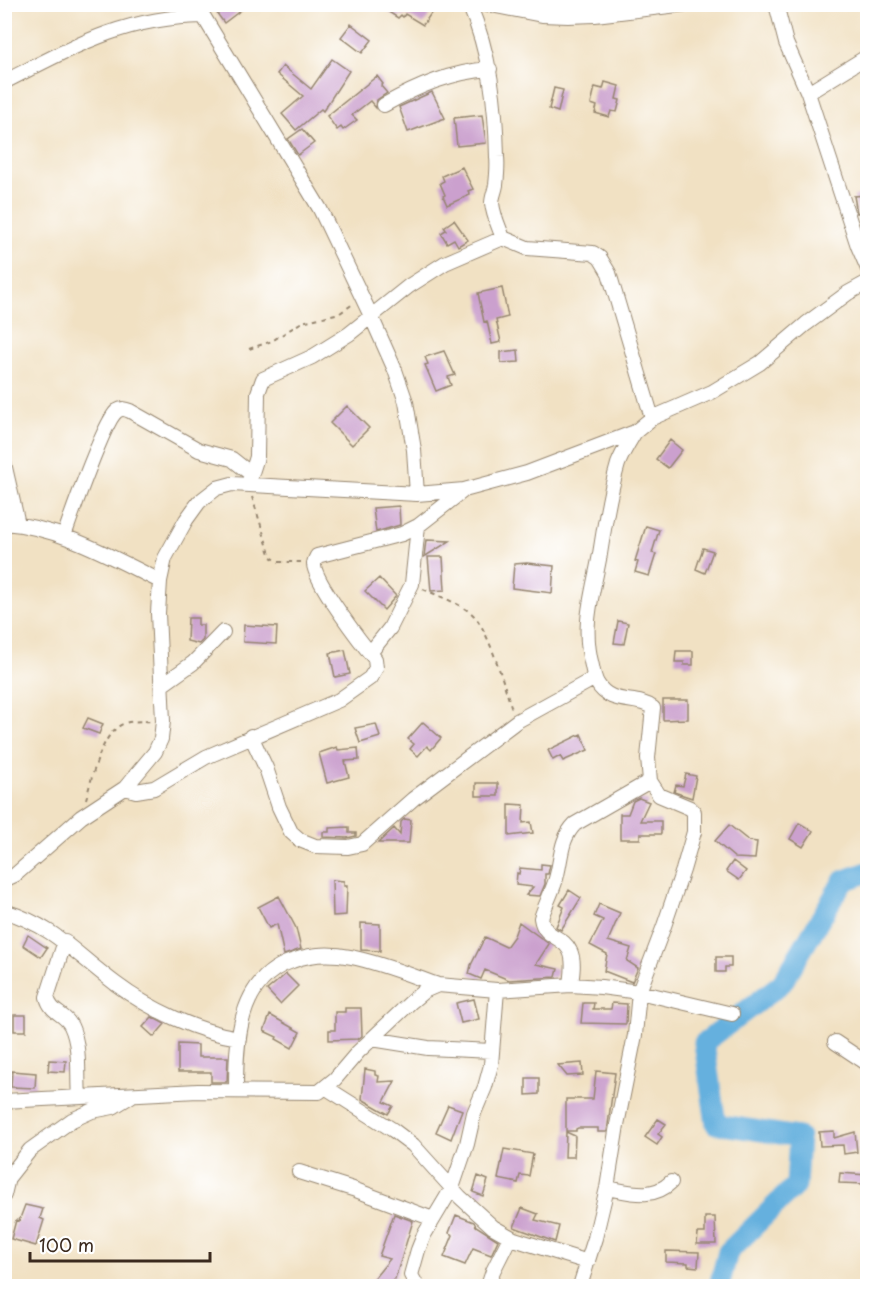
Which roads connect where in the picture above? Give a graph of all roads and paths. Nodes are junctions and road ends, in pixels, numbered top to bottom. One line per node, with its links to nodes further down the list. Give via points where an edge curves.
1 (469, 4): 9 (street)
2 (486, 4): 7 (street)
3 (686, 4): 5 (street)
4 (773, 4): 11 (street)
5 (639, 7): 7 (street, via 595,15)
6 (200, 10): 10 (street, via 103,34); 16 (street, via 320,208)
7 (545, 10)
8 (867, 57): 11 (street)
9 (490, 69): 12 (street, via 458,73 419,86); 13 (street, via 498,159 492,200)
10 (4, 82)
11 (808, 93): 14 (street)
12 (384, 105)
13 (503, 238): 17 (street, via 445,263); 19 (street, via 527,248 593,253 600,258 609,273)
14 (867, 269)
15 (867, 282): 19 (street, via 806,324 760,363 712,392)
16 (363, 297): 17 (street); 18 (path, via 340,312 302,322 272,342)
17 (371, 316): 22 (street, via 312,357 263,379 258,393 257,457); 24 (street, via 406,402)
18 (249, 349)
19 (652, 418): 20 (street)
20 (635, 432): 23 (street, via 527,473); 33 (street, via 619,462 591,591 588,650)
21 (4, 463): 25 (street)
22 (250, 479): 24 (street); 27 (street, via 232,459 199,450 130,411 118,410 111,416); 28 (path, via 271,557 285,563); 29 (street, via 217,488 200,502 171,543)
23 (464, 490): 24 (street); 26 (street)
24 (417, 494)
25 (11, 523): 27 (street)
26 (418, 526): 28 (street); 30 (street)
27 (64, 536): 29 (street)
28 (316, 558): 32 (street, via 314,566 335,605)
29 (160, 580): 34 (street)
30 (412, 584): 32 (street, via 390,628); 36 (path, via 472,613 483,628)
31 (223, 632): 34 (street, via 194,663)
32 (370, 653): 37 (street, via 376,668 353,692)
33 (595, 678): 36 (street); 38 (street, via 608,695 653,708)
34 (162, 685): 35 (street)
35 (163, 721): 39 (street, via 155,752); 40 (path, via 129,722 112,732 93,772)
36 (517, 721): 37 (street, via 413,799 362,844 348,847 315,846 291,832)
37 (251, 736): 39 (street, via 206,756 154,788)
38 (650, 781): 45 (street, via 576,824 563,842 556,881 541,918 546,931 572,953); 47 (street, via 659,795 690,808 695,817 683,870)
39 (125, 788): 40 (street)
40 (81, 817): 41 (street, via 15,875)
41 (4, 880)
42 (4, 911): 43 (street, via 43,926)
43 (65, 941): 49 (street, via 138,999 218,1035); 57 (street, via 47,997 55,1012 72,1028)
44 (438, 985): 46 (street); 49 (street, via 349,957 303,957 278,965 255,988); 50 (street, via 424,991)
45 (571, 986): 46 (street); 47 (street)
46 (496, 990): 52 (street)
47 (639, 992): 48 (street); 62 (street)
48 (732, 1014)
49 (238, 1038): 55 (street)
50 (372, 1039): 52 (street, via 428,1048); 54 (street)
51 (835, 1042): 53 (street)
52 (492, 1051): 61 (street, via 485,1087)
53 (867, 1064)
54 (325, 1088): 55 (street, via 319,1092); 61 (street, via 413,1145)
55 (236, 1090): 56 (street)
56 (133, 1094): 57 (street); 63 (street, via 113,1107 72,1120 30,1150 8,1178)
57 (79, 1097): 58 (street)
58 (4, 1101)
59 (299, 1172): 64 (street)
60 (671, 1182): 62 (street, via 650,1193)
61 (452, 1188): 64 (street); 65 (street, via 493,1227)
62 (608, 1188): 66 (street)
63 (4, 1195)
64 (433, 1219): 67 (street, via 413,1264 411,1275)
65 (510, 1237): 66 (street); 68 (street)
66 (588, 1262): 69 (street)
67 (417, 1287)
68 (488, 1287)
69 (580, 1287)

